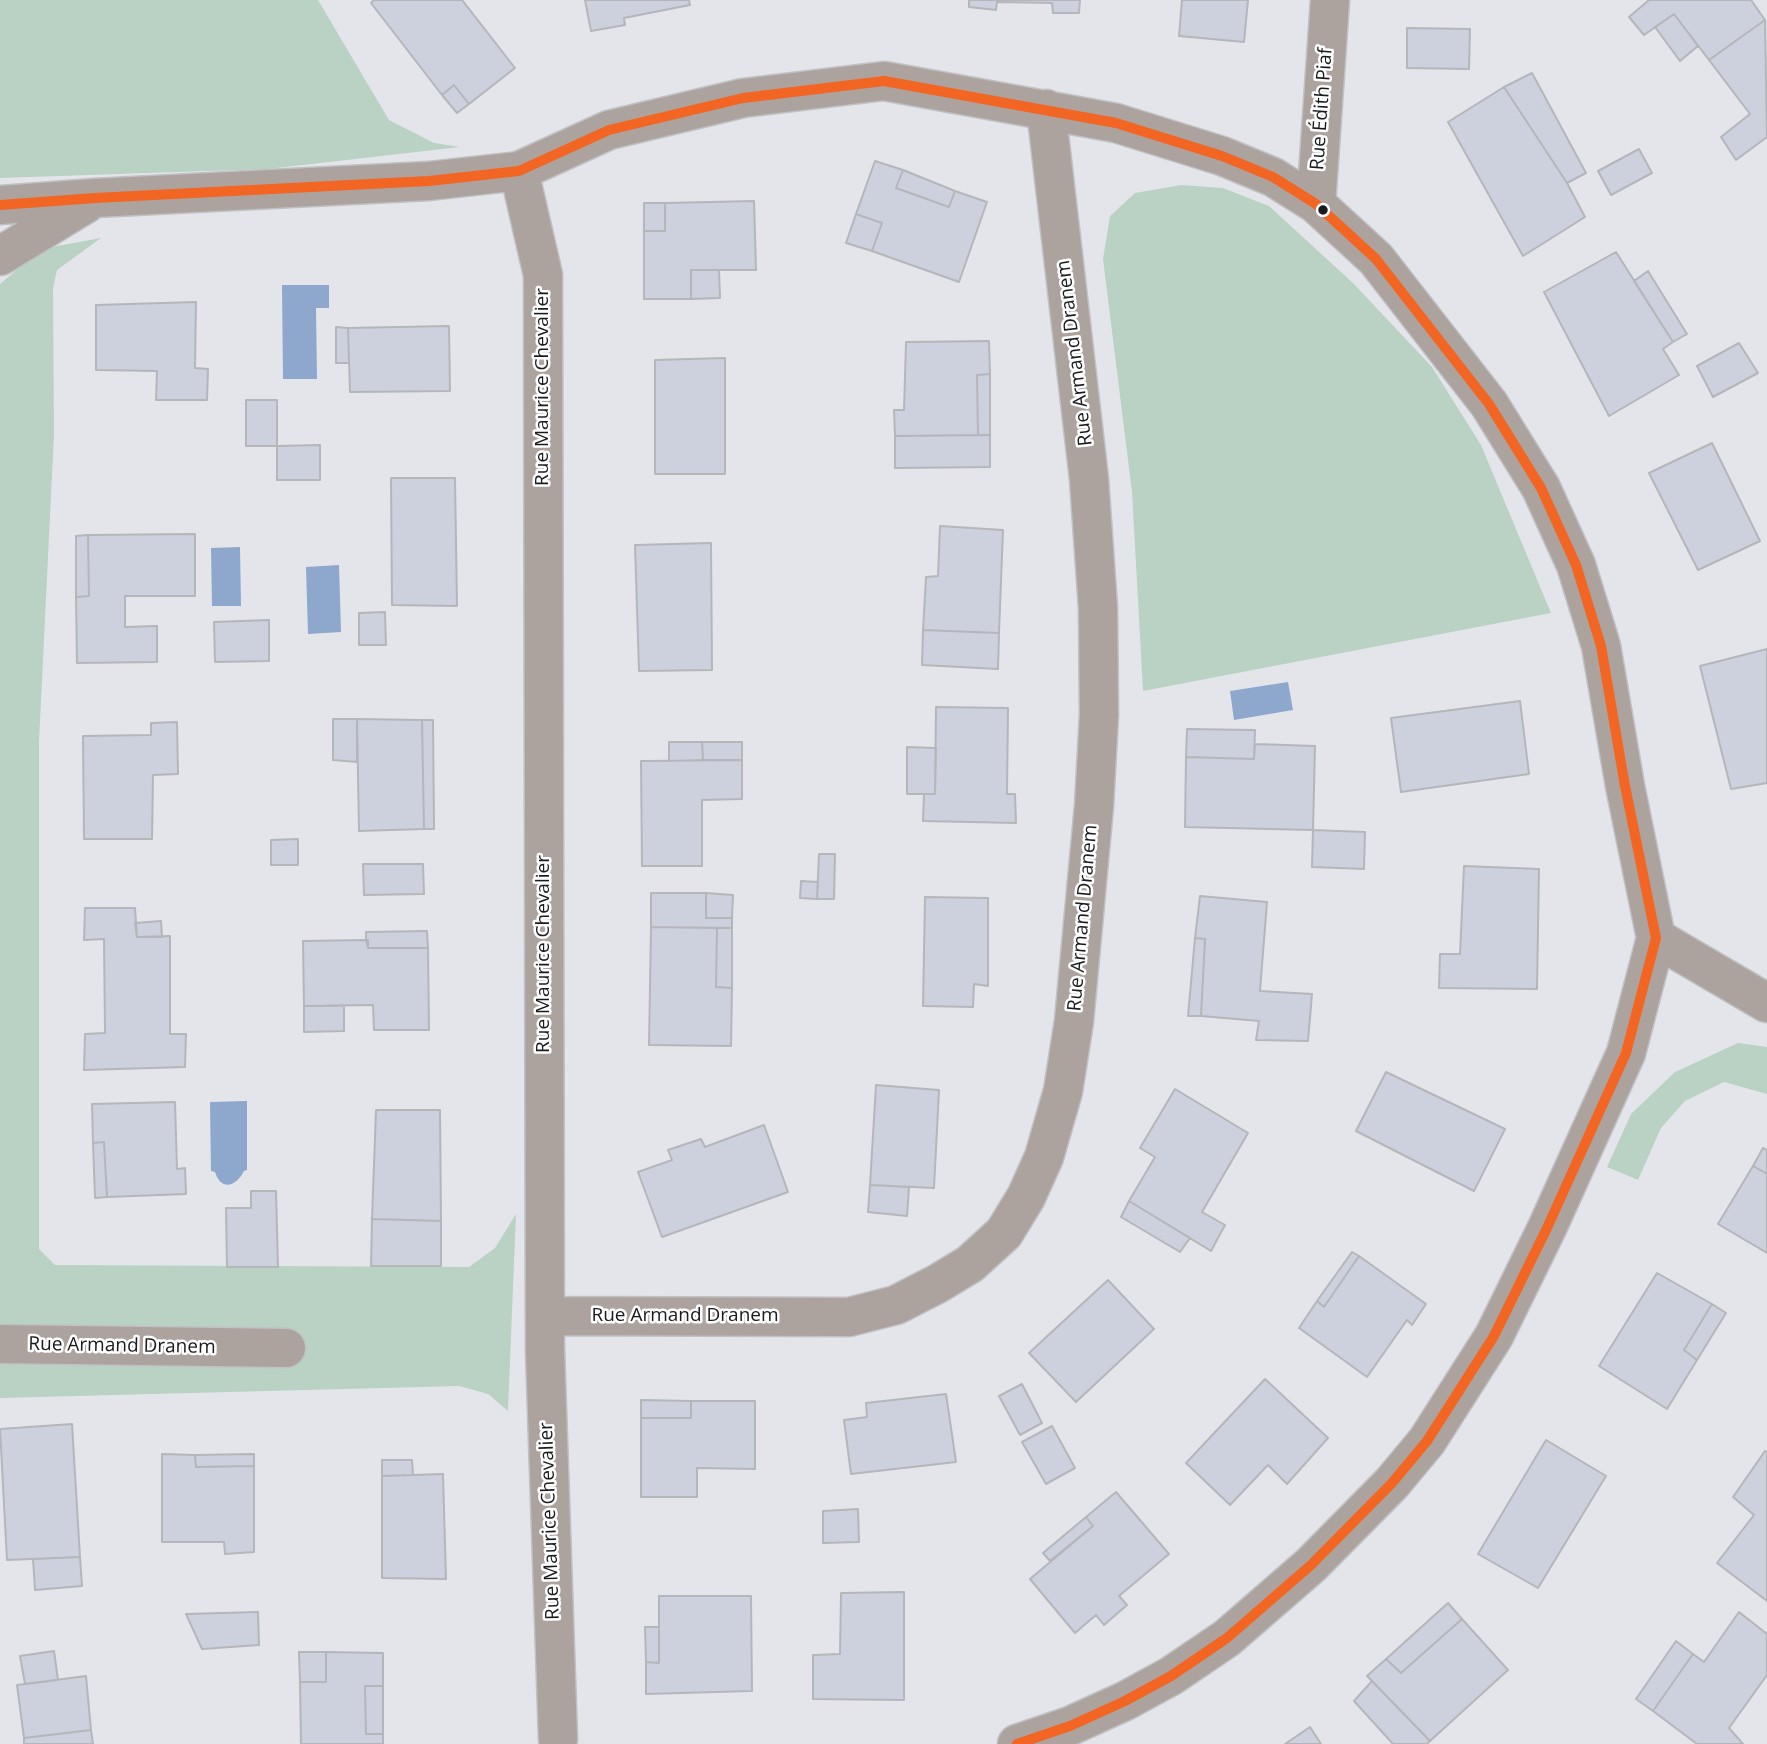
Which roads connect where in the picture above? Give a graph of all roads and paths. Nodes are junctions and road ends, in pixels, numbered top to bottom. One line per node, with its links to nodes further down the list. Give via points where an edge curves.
1 (1330, 0): 5 (street, Rue Édith Piaf)
2 (1046, 109): 3 (street, via 884,81 743,98 609,130); 5 (street, via 1116,123 1222,156 1273,177); 10 (street, Rue Armand Dranem, via 1089,479 1098,608 1099,715 1074,1021 1063,1091 1044,1157 1004,1233 970,1264 897,1305 849,1317)
3 (519, 171): 4 (street, via 429,181); 10 (street, Rue Maurice Chevalier, via 543,275)
4 (95, 198): 6 (street); 7 (street)
5 (1315, 204): 8 (street, via 1376,259 1424,319 1489,404 1541,488 1576,565 1601,646)
6 (0, 205)
7 (0, 256)
8 (1656, 938): 9 (street); 14 (street, via 1626,1054 1494,1336 1427,1441 1356,1522 1227,1638 1125,1701)
9 (1767, 1003)
10 (545, 1316): 13 (street, Rue Maurice Chevalier)
11 (0, 1344): 12 (street, Rue Armand Dranem)
12 (286, 1348)
13 (561, 1742)
14 (1017, 1744)

